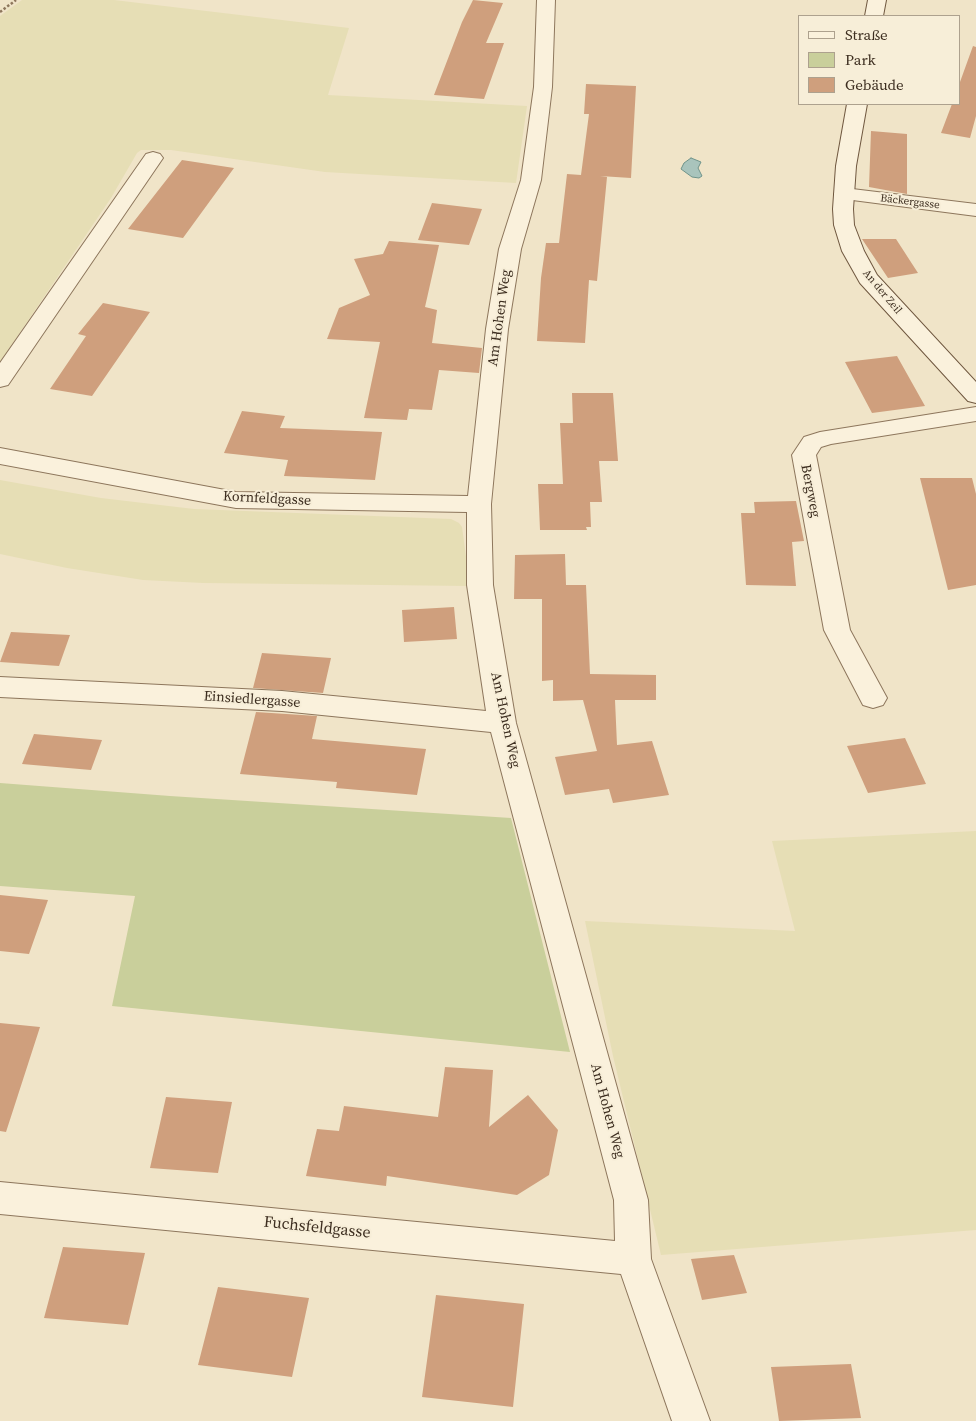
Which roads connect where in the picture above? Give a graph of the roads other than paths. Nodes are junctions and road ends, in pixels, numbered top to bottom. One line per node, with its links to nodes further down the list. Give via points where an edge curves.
1 (546, 0): 12 (street, Am Hohen Weg, via 543,87 531,180 510,249 501,303)
2 (877, 0): 3 (street)
3 (874, 15)
4 (857, 105): 6 (street, An der Zeil)
5 (153, 158): 8 (street)
6 (844, 194): 7 (street, Bäckergasse); 9 (street, An der Zeil, via 844,225 868,278)
7 (976, 210)
8 (0, 380)
9 (976, 396)
10 (976, 414): 14 (street, Bergweg, via 828,437 812,442 804,455 837,630)
11 (0, 456): 12 (street, Kornfeldgasse, via 236,500)
12 (479, 504): 15 (street, Am Hohen Weg, via 480,585)
13 (0, 687): 15 (street, Einsiedlergasse, via 282,701)
14 (873, 698)
15 (502, 723): 17 (street, Am Hohen Weg, via 631,1200)
16 (0, 1198): 17 (street, Fuchsfeldgasse)
17 (634, 1259): 18 (street, Am Hohen Weg)
18 (691, 1421)

